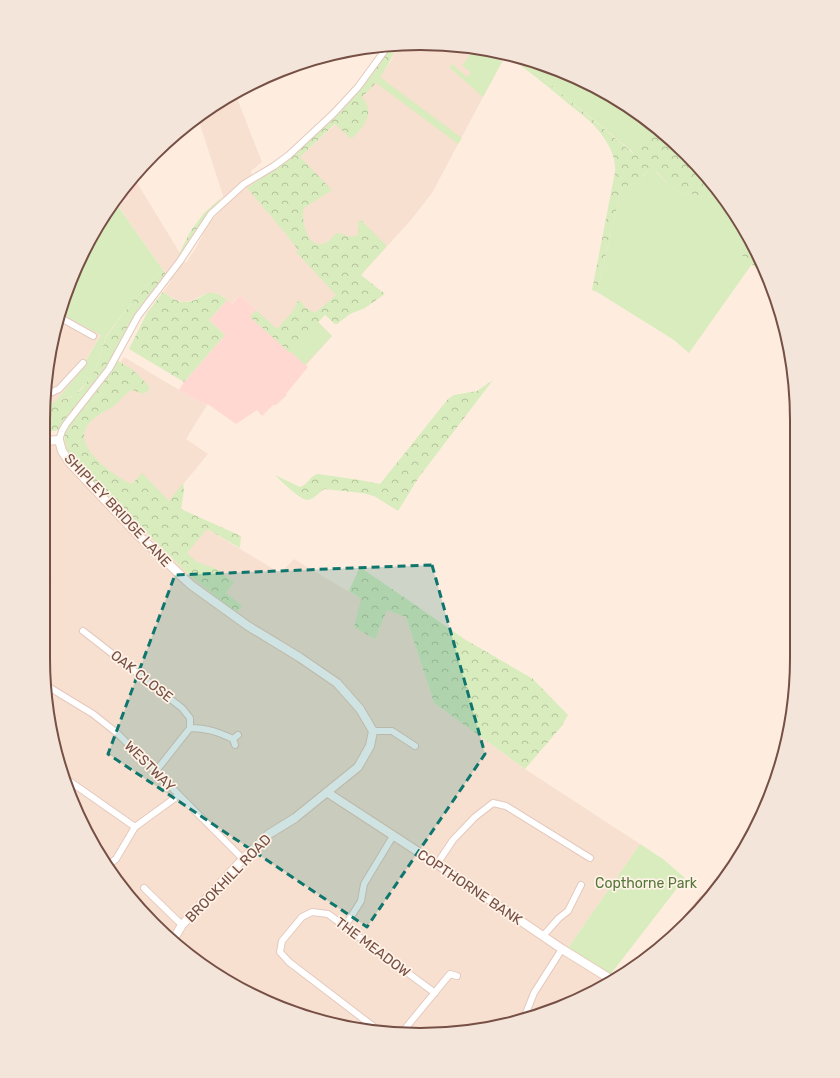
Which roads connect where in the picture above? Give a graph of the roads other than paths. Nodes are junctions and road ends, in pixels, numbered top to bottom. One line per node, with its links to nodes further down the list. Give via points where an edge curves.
1 (384, 52): 6 (street, SHIPLEY BRIDGE LANE, via 337,110 283,159 244,184 210,214 180,261 138,316 112,364 66,424)
2 (64, 320): 3 (street)
3 (93, 336)
4 (83, 363): 5 (street, via 60,389)
5 (51, 392)
6 (59, 440): 7 (street); 11 (street, SHIPLEY BRIDGE LANE, via 70,463 138,535 191,585 248,626 337,683 360,709)
7 (50, 441)
8 (83, 630): 10 (street, OAK CLOSE, via 182,708 190,718)
9 (52, 689): 14 (street, WESTWAY, via 93,714 117,733)
10 (190, 728): 12 (street, via 219,732); 14 (street)
11 (373, 731): 13 (street, via 392,731); 16 (street, via 370,746 358,767)
12 (235, 740)
13 (415, 746)
14 (156, 771): 17 (street, WESTWAY)
15 (72, 783): 18 (street)
16 (328, 793): 19 (street, COPTHORNE BANK); 21 (street, BROOKHILL ROAD, via 269,834)
17 (179, 795): 18 (street); 21 (street, WESTWAY)
18 (135, 827): 22 (street)
19 (393, 836): 23 (street, COPTHORNE BANK); 27 (street, via 364,884 361,901)
20 (590, 858): 23 (street, via 506,806 493,802 453,840)
21 (243, 859): 26 (street, BROOKHILL ROAD)
22 (111, 863)
23 (436, 864): 29 (street, COPTHORNE BANK)
24 (144, 888): 26 (street)
25 (577, 888): 29 (street, via 568,911)
26 (182, 926): 28 (street, BROOKHILL ROAD)
27 (345, 926): 33 (street, THE MEADOW); 35 (street, THE MEADOW, via 328,914 312,912 302,917 284,939 280,952 289,962)
28 (176, 936)
29 (543, 936): 30 (street, COPTHORNE BANK)
30 (562, 949): 32 (street, COPTHORNE BANK); 34 (street, via 534,993)
31 (452, 973): 33 (street)
32 (607, 977)
33 (435, 993): 36 (street)
34 (526, 1012)
35 (371, 1025)
36 (406, 1027)

